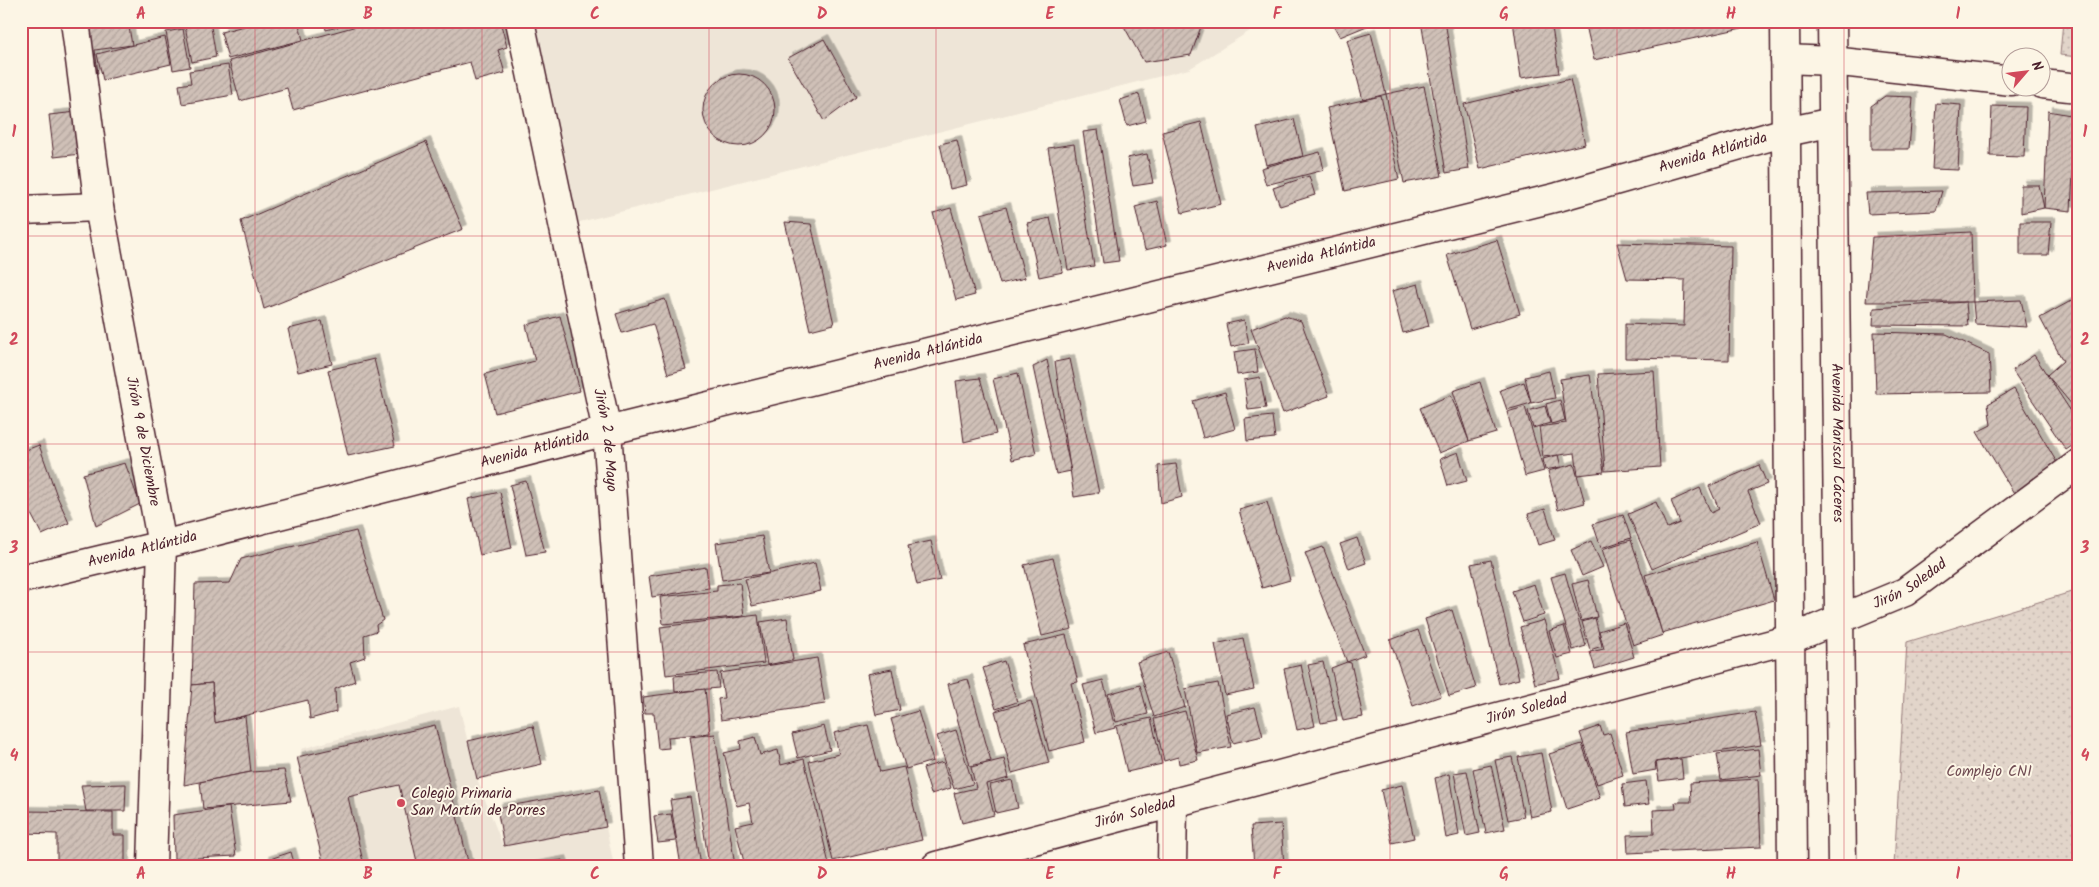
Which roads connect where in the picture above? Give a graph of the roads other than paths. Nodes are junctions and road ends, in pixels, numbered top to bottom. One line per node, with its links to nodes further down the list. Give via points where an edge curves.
1 (75, 21): 12 (street, Jirón 9 de Diciembre)
2 (520, 21): 14 (street, Jirón 2 de Mayo)
3 (1785, 21): 5 (street)
4 (1832, 21): 6 (street, Avenida Mariscal Cáceres)
5 (1785, 59): 6 (street); 11 (street)
6 (1832, 61): 7 (street); 10 (street, Avenida Mariscal Cáceres)
7 (2002, 80)
8 (2052, 85): 9 (street)
9 (2078, 88)
10 (1833, 122): 11 (street, Avenida Atlántida); 18 (street, Avenida Mariscal Cáceres)
11 (1786, 132): 14 (street, Avenida Atlántida, via 1558,198); 19 (street)
12 (99, 207): 13 (street); 16 (street, Jirón 9 de Diciembre)
13 (21, 210)
14 (607, 431): 16 (street, Avenida Atlántida); 22 (street, Jirón 2 de Mayo)
15 (2078, 464): 18 (street, Jirón Soledad, via 1905,592)
16 (162, 545): 17 (street, Avenida Atlántida); 21 (street, Jirón 9 de Diciembre)
17 (21, 579)
18 (1839, 619): 19 (street, Jirón Soledad); 26 (street, Avenida Mariscal Cáceres)
19 (1791, 640): 20 (street, Jirón Soledad); 25 (street)
20 (1173, 804): 23 (street, Jirón Soledad); 24 (street)
21 (152, 866)
22 (638, 866)
23 (936, 866)
24 (1172, 866)
25 (1792, 866)
26 (1842, 866)

